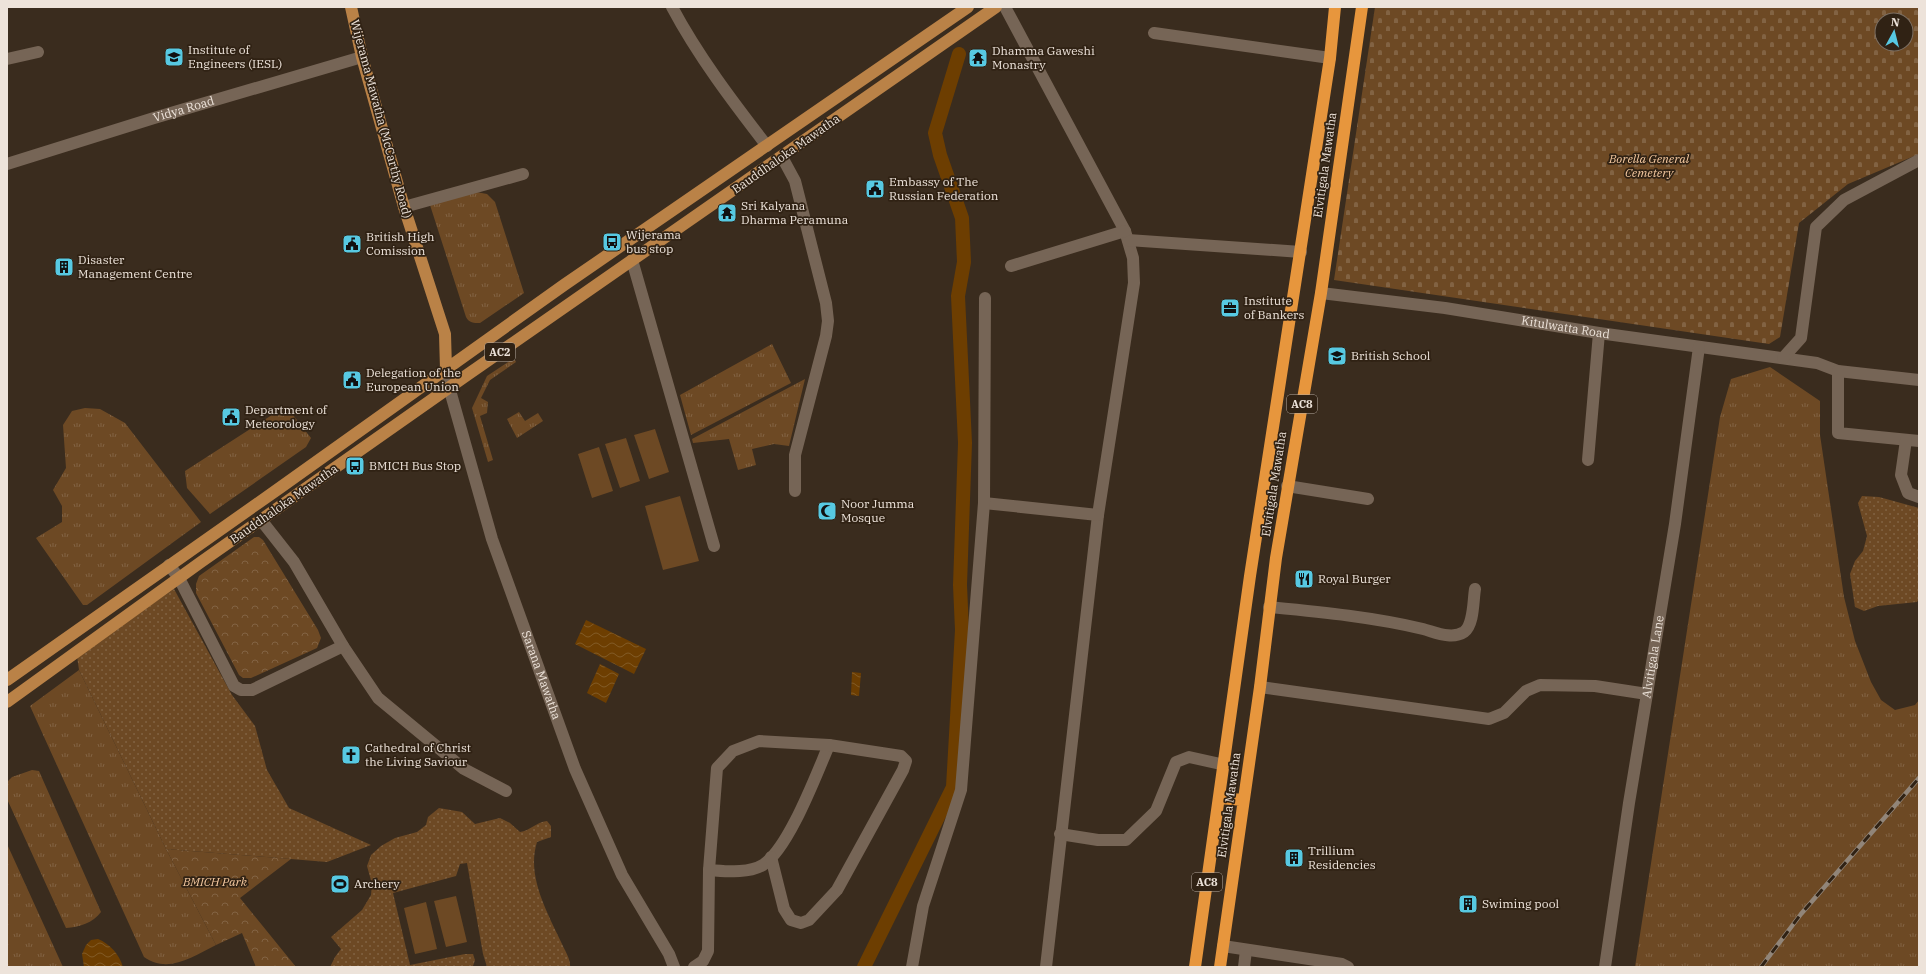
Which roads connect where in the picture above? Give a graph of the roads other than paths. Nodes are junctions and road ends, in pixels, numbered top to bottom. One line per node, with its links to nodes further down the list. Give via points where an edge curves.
1 (351, 7): 10 (main road, Wijerama Mawatha (McCarthy Road))
2 (672, 7): 13 (street, via 687,34)
3 (968, 7): 13 (main road, Bauddhaloka Mawatha / AC2)
4 (996, 7): 14 (main road, Bauddhaloka Mawatha / AC2)
5 (1005, 7): 19 (street)
6 (1335, 7): 11 (highway, Elvitigala Mawatha / AC8)
7 (1362, 7): 23 (highway, Elvitigala Mawatha / AC8)
8 (1154, 33): 11 (street)
9 (38, 52): 12 (street)
10 (362, 57): 16 (street, Vidya Road); 18 (main road, Wijerama Mawatha (McCarthy Road))
11 (1330, 58): 20 (highway, Elvitigala Mawatha / AC8)
12 (7, 59)
13 (767, 146): 28 (main road, Bauddhaloka Mawatha / AC2)
14 (782, 156): 21 (main road, Bauddhaloka Mawatha / AC2); 36 (street, via 796,181 826,303 828,321 795,455)
15 (1919, 160): 27 (street, via 1844,200 1816,227 1801,338)
16 (7, 164)
17 (523, 174): 18 (street)
18 (404, 207): 28 (main road, Wijerama Mawatha (McCarthy Road), via 445,334)
19 (1127, 235): 20 (street); 22 (street); 40 (street, via 1133,258 1134,284)
20 (1301, 252): 53 (highway, Elvitigala Mawatha / AC8, via 1250,576)
21 (632, 260): 31 (main road, Bauddhaloka Mawatha / AC2); 42 (street)
22 (1011, 266)
23 (1321, 293): 25 (street, Kitulwatta Road, via 1444,308); 35 (highway, Elvitigala Mawatha / AC8)
24 (985, 298): 39 (street)
25 (1599, 333): 26 (street, Kitulwatta Road); 34 (street)
26 (1700, 347): 27 (street, Kitulwatta Road); 50 (street, Alvitigala Lane, via 1675,524)
27 (1783, 358): 29 (street, Kitulwatta Road, via 1817,363)
28 (446, 369): 31 (street, Sarana Mawatha); 43 (main road, Bauddhaloka Mawatha / AC2)
29 (1838, 371): 30 (street, Kitulwatta Road); 32 (street, via 1838,433)
30 (1919, 380)
31 (449, 387): 41 (main road, Bauddhaloka Mawatha / AC2); 62 (street, Sarana Mawatha, via 492,539 575,769 622,875 669,954)
32 (1906, 440): 33 (street); 37 (street, via 1901,475 1908,493)
33 (1919, 441)
34 (1588, 460)
35 (1287, 486): 38 (street); 46 (highway, Elvitigala Mawatha / AC8)
36 (795, 491)
37 (1919, 497)
38 (1368, 498)
39 (984, 503): 40 (street); 64 (street, via 961,790 923,906)
40 (1098, 515): 57 (street)
41 (261, 520): 44 (main road, Bauddhaloka Mawatha / AC2); 47 (street, via 294,562)
42 (714, 546)
43 (169, 565): 44 (street); 48 (main road, Bauddhaloka Mawatha / AC2)
44 (179, 578): 47 (street, via 234,686 241,690 252,690); 51 (main road, Bauddhaloka Mawatha / AC2)
45 (1475, 589): 46 (street, via 1469,627 1452,636 1402,625)
46 (1270, 607): 49 (highway, Elvitigala Mawatha / AC8)
47 (343, 646): 54 (street, via 378,698 464,769)
48 (7, 680)
49 (1260, 687): 50 (street, via 1489,720 1504,713 1526,691 1540,685 1595,686); 56 (highway, Elvitigala Mawatha / AC8)
50 (1647, 694): 70 (street, Alvitigala Lane)
51 (7, 702)
52 (829, 745): 58 (street, via 791,830); 58 (street, via 901,756 906,761 837,890 809,920 801,923 791,920 784,910); 59 (street, via 759,741 729,755 717,768)
53 (1225, 765): 55 (highway, Elvitigala Mawatha / AC8); 57 (street, via 1189,758 1176,762 1156,812 1126,840 1098,840)
54 (506, 791)
55 (1220, 798): 56 (highway); 66 (highway, Elvitigala Mawatha / AC8)
56 (1243, 800): 60 (highway, Elvitigala Mawatha / AC8)
57 (1060, 834): 65 (street)
58 (771, 857): 59 (street, via 762,866 734,872)
59 (709, 870): 63 (street, via 708,951 703,961)
60 (1223, 946): 61 (street); 67 (highway, Elvitigala Mawatha / AC8)
61 (1246, 950): 68 (street); 69 (street)
62 (674, 967)
63 (694, 967)
64 (912, 967)
65 (1046, 967)
66 (1195, 967)
67 (1220, 967)
68 (1244, 967)
69 (1348, 967)
70 (1605, 967)

